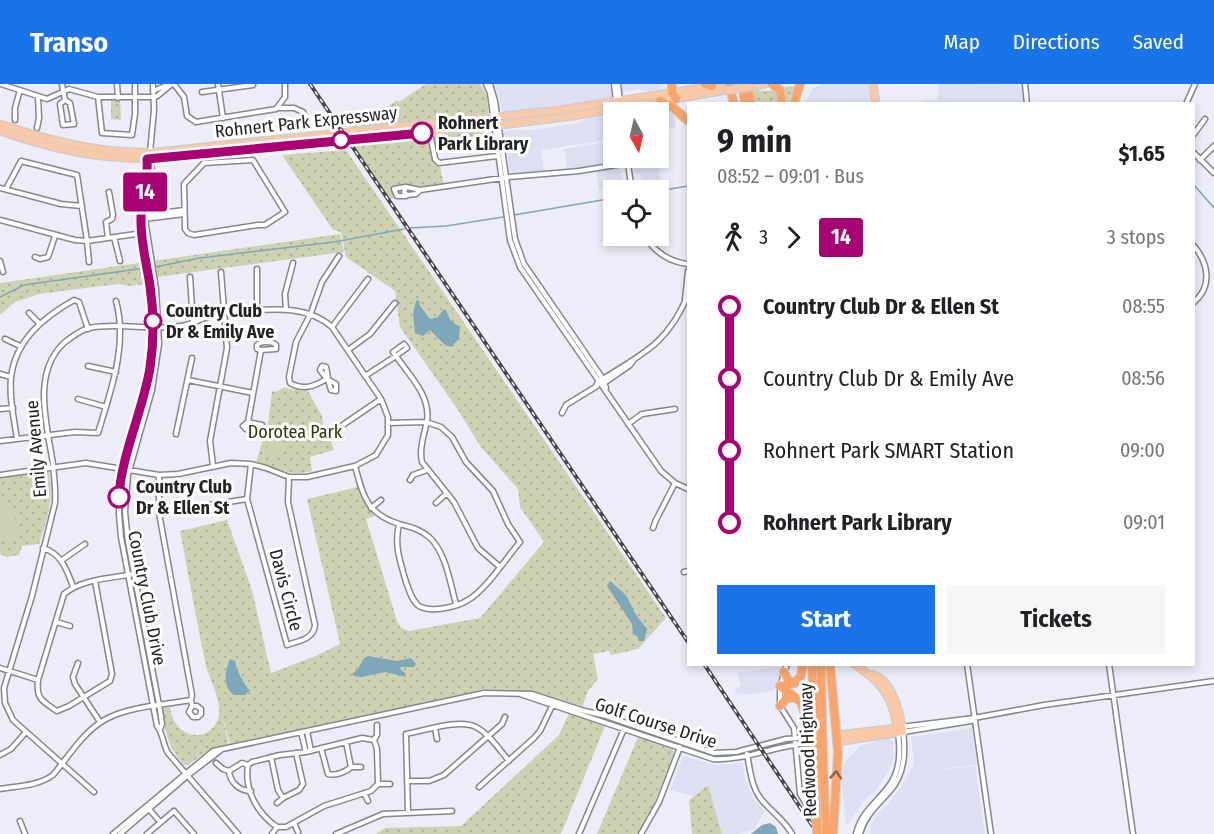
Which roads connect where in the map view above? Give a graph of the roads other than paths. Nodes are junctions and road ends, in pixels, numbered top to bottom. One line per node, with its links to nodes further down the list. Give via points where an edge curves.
1 (1, 84): 20 (street)
2 (62, 84): 25 (street)
3 (117, 84): 32 (street)
4 (135, 84): 33 (street)
5 (153, 84): 26 (street, Country Club Drive)
6 (172, 84): 26 (street); 30 (street); 50 (street, via 184,97 187,116 192,121)
7 (218, 84): 24 (street)
8 (285, 84): 47 (street, via 285,97)
9 (488, 84): 51 (street, via 494,92)
10 (616, 84): 35 (street)
11 (734, 84): 39 (highway)
12 (742, 84): 40 (highway)
13 (747, 84): 41 (highway)
14 (765, 84): 22 (main road, Rohnert Park Expressway, bridge)
15 (772, 84): 42 (highway, via 780,90)
16 (800, 84): 43 (highway)
17 (873, 84): 44 (main road)
18 (1025, 84): 45 (street)
19 (1195, 84): 46 (street)
20 (12, 85): 23 (street)
21 (253, 85): 24 (street)
22 (719, 86): 27 (main road, Rohnert Park Expressway); 27 (main road, Rohnert Park Expressway); 38 (highway)
23 (20, 90): 29 (street); 53 (street)
24 (219, 90): 28 (street); 50 (street)
25 (63, 91): 29 (street, via 53,98); 31 (street); 34 (street)
26 (153, 91): 30 (street, Country Club Drive)
27 (673, 91): 35 (main road, Rohnert Park Expressway); 36 (main road, Rohnert Park Expressway)
28 (202, 92)
29 (38, 97): 57 (street)
30 (153, 97): 33 (street); 63 (street, Country Club Drive)
31 (98, 98): 32 (street); 33 (street, via 102,133 132,135)
32 (118, 98): 33 (street)
33 (135, 98)
34 (65, 100): 34 (street, via 60,104 63,125 74,124 70,103)
35 (618, 100): 51 (main road, Rohnert Park Expressway)
36 (660, 101): 37 (main road, Rohnert Park Expressway); 54 (highway)
37 (656, 102)
38 (733, 102)
39 (735, 102)
40 (745, 102)
41 (752, 102)
42 (782, 102)
43 (795, 102)
44 (876, 102)
45 (1028, 102)
46 (1187, 102)
47 (278, 107): 48 (street); 50 (street)
48 (303, 112)
49 (603, 112): 56 (main road, Rohnert Park Expressway)
50 (223, 118)
51 (495, 118): 56 (street); 63 (main road, Rohnert Park Expressway)
52 (1205, 119): 60 (street)
53 (15, 120)
54 (687, 120)
55 (0, 124): 63 (main road, Rohnert Park Expressway, via 69,144)
56 (496, 125): 59 (main road, Rohnert Park Expressway); 64 (street); 68 (street)
57 (37, 128)
58 (0, 131): 63 (main road, Rohnert Park Expressway, via 67,151 116,158)
59 (430, 132): 63 (main road, Rohnert Park Expressway); 64 (street, via 439,163)
60 (1195, 133)
61 (1214, 146): 65 (street)
62 (1195, 154): 65 (street)
63 (150, 156): 77 (street, Country Club Drive)
64 (497, 156): 68 (street)
65 (1200, 160): 67 (street)
66 (603, 166): 68 (street)
67 (1214, 173)
68 (503, 178): 72 (street); 128 (street, via 511,246 520,267)
69 (406, 187): 72 (street); 74 (street); 74 (street, via 395,188 394,192 397,196)
70 (0, 188): 71 (street)
71 (6, 189): 75 (street); 75 (street, via 21,161 77,176)
72 (420, 190): 74 (street)
73 (109, 192): 82 (street, via 113,218 106,222)
74 (407, 195)
75 (82, 206): 83 (street)
76 (184, 212): 76 (street, via 184,183 204,164 253,160 285,212 265,225 194,235 185,228); 77 (street)
77 (143, 217): 79 (street, Country Club Drive)
78 (0, 220): 80 (street)
79 (144, 232): 81 (street); 112 (street, Country Club Drive); 113 (street, Country Club Drive, via 153,268)
80 (55, 236): 83 (street); 87 (street, via 48,256)
81 (114, 237): 82 (street); 89 (street)
82 (108, 238): 83 (street)
83 (87, 241): 90 (street)
84 (652, 246): 92 (street, via 676,262)
85 (1195, 247): 101 (street, via 1207,272 1204,289)
86 (339, 256): 108 (street, via 322,282)
87 (35, 257)
88 (0, 261): 94 (street)
89 (120, 261)
90 (89, 262)
91 (293, 263): 104 (street, via 285,294)
92 (687, 264)
93 (257, 269): 105 (street)
94 (3, 272)
95 (221, 272): 106 (street)
96 (190, 277): 110 (street)
97 (368, 279): 114 (street)
98 (687, 281): 102 (street)
99 (687, 297): 102 (street)
100 (116, 300): 111 (street)
101 (1195, 301)
102 (685, 302): 128 (street, via 663,338)
103 (395, 303): 119 (street, via 370,334)
104 (286, 310): 105 (street); 108 (street)
105 (257, 311): 106 (street)
106 (224, 312): 110 (street); 129 (street, via 227,348)
107 (29, 313): 109 (street)
108 (311, 313): 114 (street); 126 (street, via 294,348 290,383 309,388)
109 (39, 322): 115 (street, via 74,300 79,302); 117 (street)
110 (193, 323): 113 (street)
111 (121, 327): 112 (street); 115 (street); 122 (street)
112 (153, 327): 113 (street); 151 (street, Country Club Drive, via 148,380)
113 (159, 327): 151 (street, Country Club Drive, via 155,375)
114 (332, 327): 119 (street)
115 (88, 328): 144 (street, Emily Avenue, via 56,350 45,375)
116 (5, 339): 117 (street)
117 (20, 346): 125 (street)
118 (261, 350): 118 (street, via 273,350 276,345 258,343 257,349); 130 (street)
119 (348, 350): 124 (street)
120 (192, 358): 127 (street)
121 (88, 366): 122 (street)
122 (116, 372): 133 (street)
123 (0, 375): 125 (street)
124 (365, 376): 132 (street); 139 (street, via 396,356 425,398)
125 (11, 377): 134 (street)
126 (327, 379)
127 (188, 380): 129 (street); 143 (street)
128 (600, 383): 137 (street, via 566,405); 141 (street)
129 (221, 387): 130 (street); 148 (street, via 210,441)
130 (253, 393): 138 (street)
131 (78, 399): 133 (street)
132 (381, 399): 140 (street); 142 (street)
133 (106, 407): 144 (street, via 98,433)
134 (13, 408): 135 (street); 145 (street)
135 (0, 409)
136 (675, 409): 141 (street, via 645,413)
137 (562, 413)
138 (248, 422): 138 (street, via 243,424 246,429 262,430 262,426)
139 (426, 422): 140 (street); 152 (street, via 420,454); 170 (street, via 441,427 452,437 466,462 493,491 520,542)
140 (389, 423): 149 (street, via 388,435 376,455)
141 (628, 424): 157 (street, via 661,471)
142 (331, 433)
143 (176, 434)
144 (49, 435): 145 (street); 150 (street, Emily Avenue)
145 (17, 439): 146 (street)
146 (0, 441)
147 (251, 464): 148 (street); 155 (street); 160 (street, Davis Circle)
148 (213, 466): 154 (street)
149 (356, 466): 155 (street); 163 (street)
150 (53, 467): 151 (street, via 86,463); 153 (street); 168 (street, Emily Avenue, via 55,503)
151 (126, 470): 154 (street); 171 (street, Country Club Drive, via 125,512); 172 (street, Country Club Drive, via 119,488 118,514)
152 (427, 470): 156 (street); 159 (street)
153 (0, 475)
154 (159, 475): 164 (street)
155 (289, 477): 160 (street, Davis Circle, via 288,502 315,624 311,636 291,644 287,645 283,635)
156 (410, 480)
157 (675, 483): 158 (street); 166 (street)
158 (687, 489)
159 (447, 493): 162 (street); 170 (street, via 478,548)
160 (247, 499): 164 (street)
161 (381, 500): 163 (street)
162 (436, 503)
163 (371, 508): 165 (street, via 377,515)
164 (159, 513): 196 (street)
165 (399, 524): 175 (street, via 423,533 438,548); 175 (street, via 396,549 417,605 437,608)
166 (653, 528)
167 (85, 544): 169 (street)
168 (43, 548): 169 (street); 187 (street, Emily Avenue)
169 (62, 560): 174 (street)
170 (500, 567): 175 (street, via 468,600)
171 (134, 574): 172 (street); 198 (street, Country Club Drive)
172 (128, 575): 173 (street); 198 (street, Country Club Drive)
173 (95, 581): 174 (street); 194 (street, via 112,674 110,681)
174 (73, 586): 176 (street, via 60,601)
175 (456, 604)
176 (56, 622): 177 (street); 189 (street)
177 (70, 626)
178 (78, 663): 194 (street, via 73,677)
179 (803, 666): 191 (highway)
180 (812, 666): 203 (highway, Redwood Highway)
181 (821, 666): 203 (highway, Redwood Highway)
182 (830, 666): 214 (highway)
183 (968, 666): 202 (street)
184 (1109, 666): 193 (street)
185 (0, 668): 187 (street)
186 (786, 668): 191 (highway, via 788,680); 192 (street)
187 (8, 670): 189 (street); 210 (street, Emily Avenue, via 5,703 13,720)
188 (866, 670): 208 (main road, via 890,699)
189 (38, 680): 194 (street, via 41,698 57,711)
190 (1214, 681): 193 (street)
191 (795, 683): 192 (highway)
192 (780, 686): 195 (highway); 200 (street)
193 (1114, 695): 202 (street); 273 (street)
194 (83, 697): 204 (street)
195 (796, 698): 200 (highway, via 787,698); 203 (highway)
196 (190, 700): 198 (street); 199 (street)
197 (554, 703): 207 (street, Golf Course Drive); 209 (street, Golf Course Drive, via 514,693 484,693); 218 (street, Golf Course Drive); 230 (street, via 540,731)
198 (156, 706): 204 (street); 237 (street, Country Club Drive, via 168,753)
199 (192, 706)
200 (780, 706): 213 (street)
201 (505, 717): 212 (street)
202 (975, 718): 208 (street, via 971,722); 272 (street)
203 (815, 720): 229 (highway, Redwood Highway, bridge); 229 (highway, bridge)
204 (100, 723): 232 (street)
205 (377, 725): 216 (street)
206 (435, 728): 212 (street, via 465,723); 215 (street); 238 (street, via 406,734)
207 (624, 729): 221 (street, Golf Course Drive); 266 (street)
208 (900, 730): 214 (main road, Golf Course Drive); 271 (street, via 898,773)
209 (307, 731): 211 (street, Golf Course Drive); 223 (street)
210 (26, 732): 226 (street); 232 (street, Emily Avenue)
211 (301, 732): 224 (street); 237 (street, Golf Course Drive, via 222,749)
212 (488, 736): 230 (street); 238 (street, via 444,775 429,781)
213 (796, 738): 214 (street, Golf Course Drive); 219 (street); 222 (street, Golf Course Drive)
214 (837, 738): 219 (street, Golf Course Drive); 256 (highway, one-way to 214)
215 (438, 739)
216 (374, 740): 217 (street); 239 (street)
217 (346, 742): 220 (street); 234 (street)
218 (682, 742): 221 (street); 222 (street, Golf Course Drive, via 714,753)
219 (796, 744): 227 (street, Golf Course Drive); 270 (street, via 800,794)
220 (321, 748): 223 (street); 234 (street, via 328,774)
221 (680, 749): 227 (street, Golf Course Drive, via 713,759); 267 (street)
222 (746, 749): 227 (street)
223 (311, 751): 224 (street)
224 (306, 752): 225 (street)
225 (296, 753): 228 (street); 246 (street, via 303,784)
226 (0, 755)
227 (747, 755): 268 (street, via 758,796 783,819)
228 (271, 757): 233 (street); 246 (street)
229 (817, 758): 269 (highway, Redwood Highway, bridge); 270 (highway, Redwood Highway)
230 (509, 760): 241 (street)
231 (216, 763): 236 (street)
232 (62, 764): 242 (street, via 40,783); 244 (street, Emily Avenue)
233 (248, 765): 236 (street, via 242,763); 243 (street)
234 (351, 767): 235 (street)
235 (361, 767)
236 (229, 771): 243 (street, via 239,788)
237 (186, 774): 249 (street, Golf Course Drive); 259 (street, Golf Course Drive); 263 (street, Country Club Drive)
238 (407, 781): 251 (street)
239 (378, 784): 240 (street); 245 (street)
240 (390, 784)
241 (479, 787)
242 (0, 789)
243 (251, 790): 255 (street, via 256,807)
244 (94, 792)
245 (364, 794): 247 (street); 254 (street, via 324,806)
246 (283, 798): 248 (street)
247 (368, 801)
248 (277, 803)
249 (149, 809): 253 (street); 260 (street, Golf Course Drive)
250 (452, 811): 251 (street)
251 (408, 812): 265 (street, via 382,814)
252 (20, 821): 258 (street)
253 (160, 822): 261 (street); 262 (street, via 174,811)
254 (294, 823): 255 (street); 257 (street)
255 (277, 827): 264 (street)
256 (833, 830)
257 (298, 832)
258 (25, 834)
259 (113, 834)
260 (120, 834)
261 (147, 834)
262 (194, 834)
263 (238, 834)
264 (272, 834)
265 (336, 834)
266 (579, 834)
267 (641, 834)
268 (792, 834)
269 (817, 834)
270 (825, 834)
271 (858, 834)
272 (991, 834)
273 (1133, 834)

